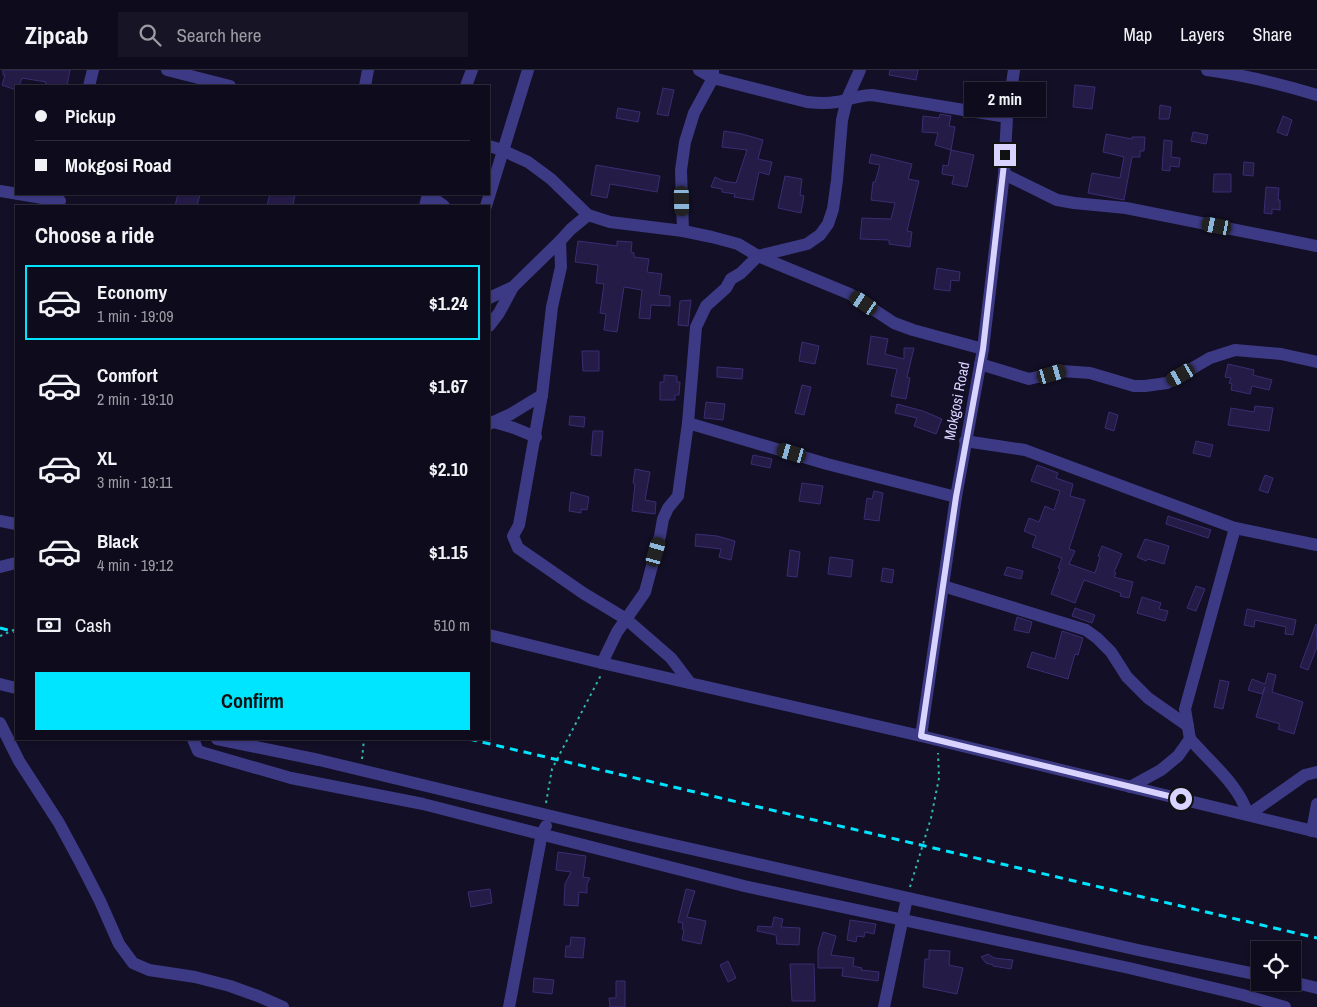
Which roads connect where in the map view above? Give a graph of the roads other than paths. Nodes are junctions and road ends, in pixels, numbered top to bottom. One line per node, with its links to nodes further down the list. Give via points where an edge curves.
1 (93, 70): 11 (street)
2 (167, 70): 12 (street)
3 (368, 70): 13 (street)
4 (472, 70): 14 (street)
5 (528, 70): 19 (street)
6 (699, 70): 10 (street)
7 (860, 70): 16 (street)
8 (1014, 70): 17 (street, Mokgosi Road)
9 (1207, 70): 15 (street)
10 (713, 74): 16 (street, via 807,102 822,104); 29 (street, via 694,113 685,142 681,170)
11 (89, 85)
12 (226, 85)
13 (365, 85)
14 (466, 85)
15 (1317, 95)
16 (847, 99): 17 (street, via 872,95); 32 (street, via 833,209 828,224 807,244)
17 (1007, 117): 20 (street, Mokgosi Road)
18 (490, 146): 19 (street)
19 (502, 150): 22 (street); 28 (street, via 528,162 551,179)
20 (1004, 174): 31 (street, via 1057,200 1126,208); 36 (street, Mokgosi Road)
21 (0, 191): 23 (street)
22 (490, 192)
23 (15, 193)
24 (27, 195): 26 (street)
25 (429, 195): 27 (street)
26 (60, 200)
27 (443, 205)
28 (588, 215): 29 (street, via 610,222); 30 (street)
29 (683, 231): 32 (street, via 738,244)
30 (560, 241): 33 (street); 39 (street, via 561,267 552,307)
31 (1317, 246)
32 (758, 256): 36 (street, via 850,294 894,323); 41 (street, via 706,306 696,327)
33 (513, 287): 34 (street); 35 (street)
34 (490, 298)
35 (490, 325)
36 (983, 349): 38 (street, Mokgosi Road)
37 (1317, 362): 38 (street, via 1281,354 1235,350 1210,358 1167,383 1145,386 1134,386 1090,373 1062,371 1030,379)
38 (980, 364): 43 (street, Mokgosi Road)
39 (542, 395): 40 (street); 42 (street)
40 (492, 423): 42 (street)
41 (688, 423): 44 (street, via 827,464); 52 (street, via 678,496 663,519 645,592)
42 (536, 438): 52 (street, via 519,525 513,536 518,548)
43 (965, 441): 44 (street, Mokgosi Road); 47 (street, via 1025,450)
44 (956, 497): 51 (street, Mokgosi Road)
45 (0, 520): 46 (street)
46 (15, 524)
47 (1235, 528): 48 (street); 59 (street, via 1185,709)
48 (1317, 545)
49 (15, 563): 50 (street)
50 (0, 567)
51 (943, 586): 59 (street, via 1086,630 1110,652 1127,677 1148,698); 60 (street, Mokgosi Road)
52 (626, 619): 54 (street); 55 (street, via 671,658)
53 (490, 634): 54 (street)
54 (602, 663): 55 (street)
55 (690, 683): 60 (street)
56 (0, 684): 57 (street)
57 (15, 688)
58 (0, 723): 76 (street, via 19,761 68,838 119,944 134,962 149,970 230,986)
59 (1188, 726): 63 (street)
60 (921, 736): 65 (street)
61 (193, 740): 70 (street, via 198,751 233,763)
62 (222, 740): 68 (street, via 319,760)
63 (1190, 740): 65 (street, via 1161,770); 67 (street, via 1236,790)
64 (1317, 772): 67 (street, via 1305,775)
65 (1130, 787): 67 (street)
66 (1317, 804): 69 (street)
67 (1248, 815): 69 (street)
68 (547, 816): 70 (street); 71 (street)
69 (1315, 831)
70 (542, 833): 72 (street, via 744,886); 77 (street)
71 (907, 898): 72 (street); 73 (street)
72 (902, 921): 78 (street); 79 (street, via 1129,968)
73 (1251, 973)
74 (1301, 984): 75 (street)
75 (1317, 988)
76 (283, 1007)
77 (510, 1007)
78 (884, 1007)
79 (1285, 1007)

